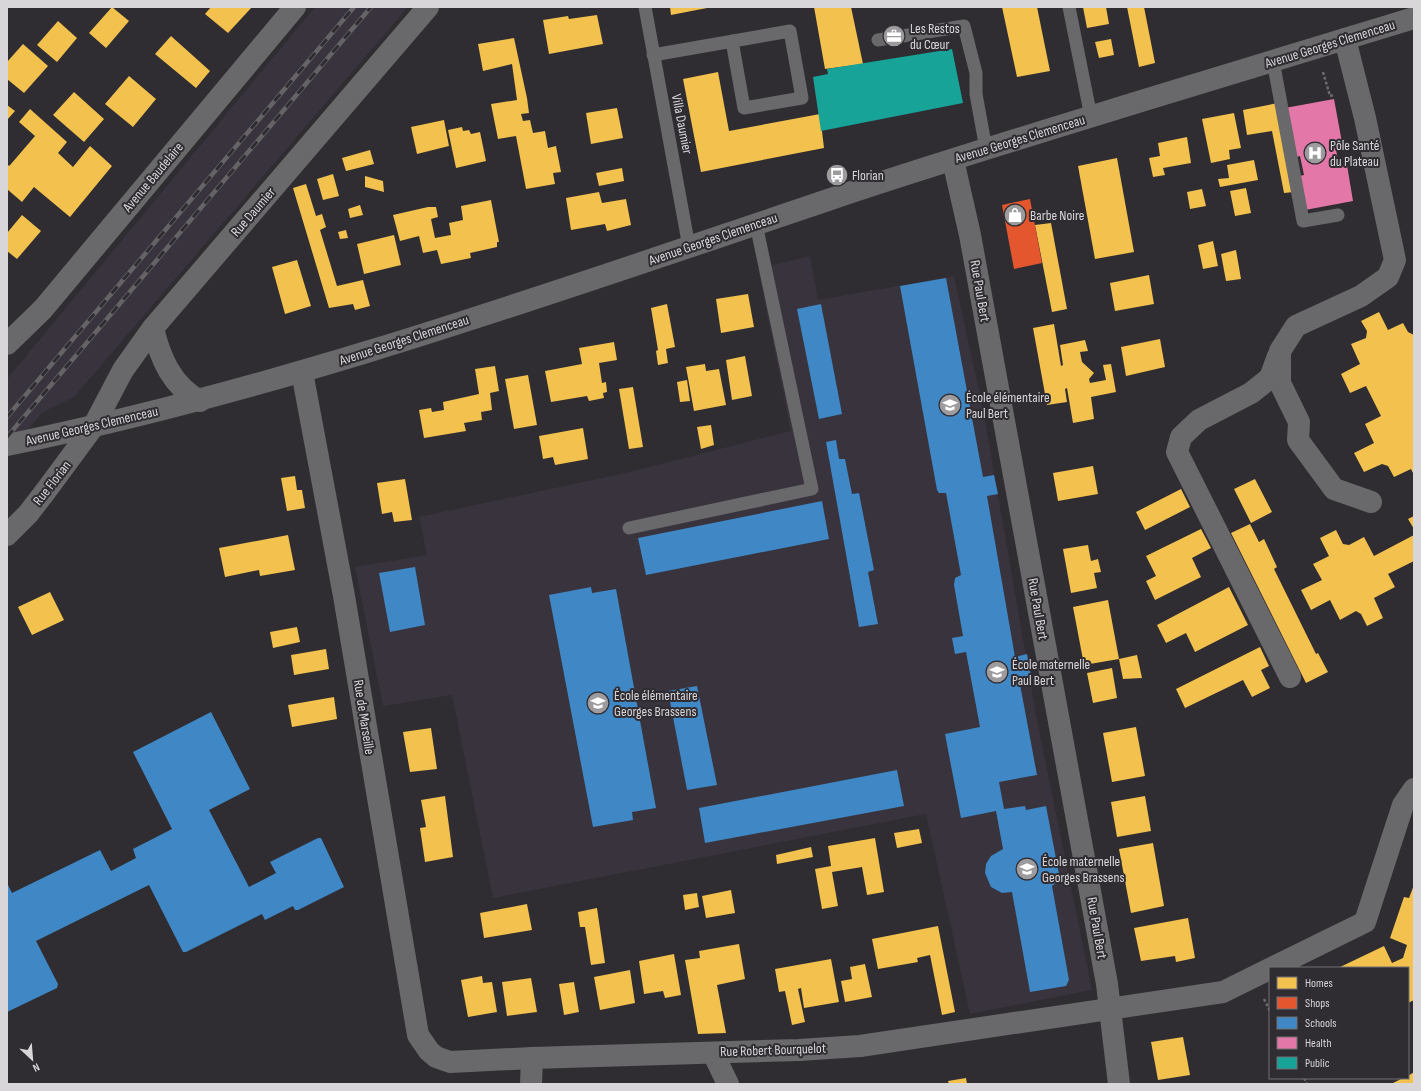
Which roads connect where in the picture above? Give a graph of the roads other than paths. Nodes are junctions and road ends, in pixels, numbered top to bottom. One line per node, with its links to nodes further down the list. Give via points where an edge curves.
1 (295, 7): 18 (street, Avenue Baudelaire, via 43,308)
2 (428, 7): 17 (street, Rue Daumier)
3 (645, 7): 9 (lane, Villa Daumier)
4 (1069, 7): 11 (lane)
5 (1414, 18): 6 (street, Avenue Georges Clemenceau)
6 (1345, 39): 10 (street, Avenue Georges Clemenceau); 19 (street, via 1364,111 1395,260 1388,277 1361,296 1296,326)
7 (878, 40): 12 (lane, via 964,26 976,73 976,94)
8 (732, 41): 8 (lane, via 790,31 802,98 744,108); 9 (lane)
9 (653, 55): 16 (lane, Villa Daumier)
10 (1273, 61): 11 (street, Avenue Georges Clemenceau); 14 (lane, via 1303,221)
11 (1091, 117): 12 (street, Avenue Georges Clemenceau)
12 (986, 150): 13 (street, Avenue Georges Clemenceau)
13 (953, 160): 15 (street, Avenue Georges Clemenceau); 31 (street, Rue Paul Bert, via 970,235)
14 (1338, 215)
15 (756, 224): 16 (street, Avenue Georges Clemenceau); 25 (lane, via 812,489)
16 (689, 246): 20 (street, Avenue Georges Clemenceau, via 630,268)
17 (153, 328): 21 (street, via 158,349 174,378 191,396); 22 (street, Rue Daumier, via 124,370)
18 (7, 344)
19 (1280, 351): 24 (street, via 1280,383 1299,422 1298,440 1334,489); 27 (street, via 1270,378 1251,393 1199,420 1181,437 1177,452)
20 (302, 372): 21 (street, Avenue Georges Clemenceau); 33 (street, Rue de Marseille, via 344,596 418,1035)
21 (200, 401): 22 (street, Avenue Georges Clemenceau)
22 (93, 428): 23 (street, Avenue Georges Clemenceau); 26 (street, Rue Florian, via 41,498)
23 (7, 445)
24 (1371, 502)
25 (629, 528)
26 (7, 535)
27 (1290, 677)
28 (1414, 788): 29 (street, Rue Robert Bourquelot, via 1403,806 1365,922)
29 (1274, 967)
30 (1269, 969): 31 (street, Rue Robert Bourquelot, via 1223,992)
31 (1110, 1010): 32 (street, Rue Robert Bourquelot, via 860,1046); 37 (street, Rue Paul Bert)
32 (713, 1053): 34 (street, Rue Robert Bourquelot); 36 (street)
33 (436, 1057): 34 (street, Rue Robert Bourquelot, via 450,1062)
34 (532, 1058): 35 (street)
35 (531, 1084)
36 (728, 1084)
37 (1119, 1084)

